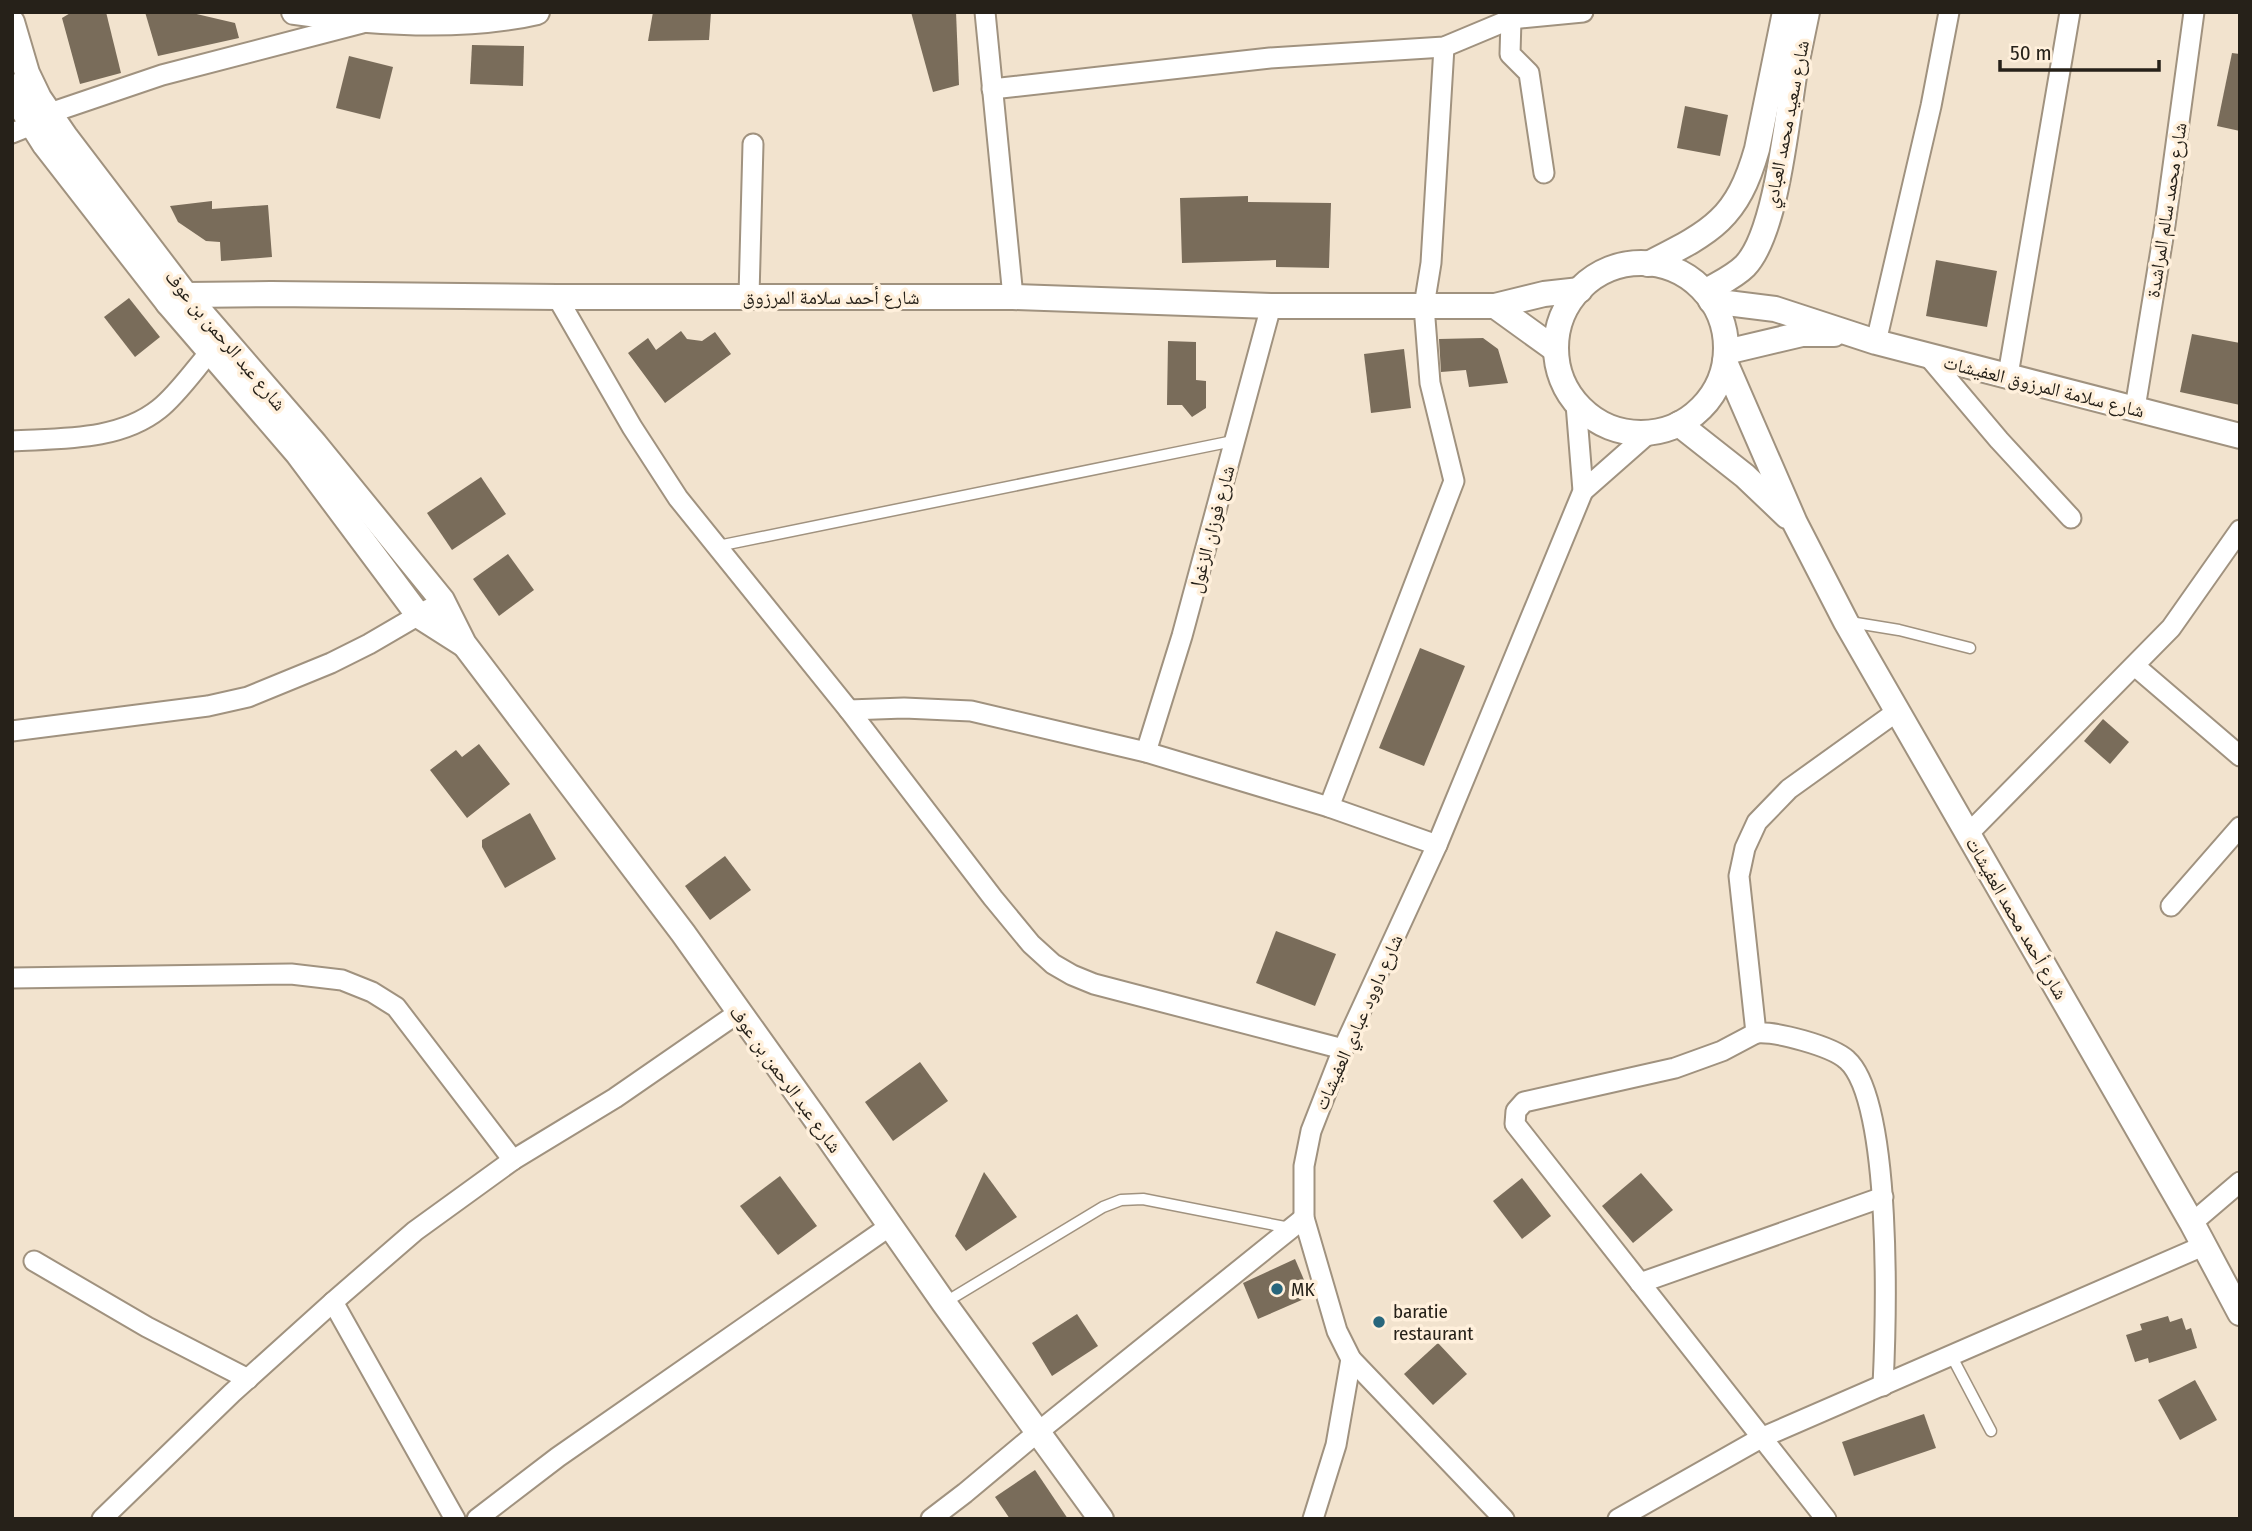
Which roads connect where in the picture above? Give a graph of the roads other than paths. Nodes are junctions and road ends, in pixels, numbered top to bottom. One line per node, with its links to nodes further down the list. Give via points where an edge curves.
1 (295, 12): 11 (street)
2 (537, 12): 11 (street, via 488,19)
3 (985, 12): 15 (street)
4 (1583, 12): 10 (street)
5 (1785, 12): 19 (street, شارع سعيد محمد العبادي, via 1757,149 1738,199 1698,239)
6 (1807, 12): 22 (street, شارع سعيد محمد العبادي, via 1767,221 1746,265)
7 (1949, 12): 30 (street)
8 (2070, 12): 35 (street)
9 (2194, 12): 37 (street, شارع محمد سالم المراشدة)
10 (1511, 19): 13 (street); 18 (street, via 1510,54 1529,73)
11 (369, 21): 16 (street, via 162,75)
12 (12, 22): 16 (street, شارع عبد الرحمن بن عوف, via 39,98)
13 (1444, 47): 15 (street, via 1270,58); 27 (street, via 1431,262)
14 (12, 86): 16 (street, شارع عبد الرحمن بن عوف)
15 (992, 89): 24 (street)
16 (31, 124): 25 (street, شارع عبد الرحمن بن عوف)
17 (753, 144): 21 (street)
18 (1544, 173)
19 (1648, 264): 20 (street, via 1611,269); 22 (street, via 1679,272)
20 (1580, 289): 28 (street, شارع أحمد سلامة المرزوق); 31 (street, via 1564,311)
21 (749, 296): 23 (street, شارع أحمد سلامة المرزوق); 24 (street, شارع أحمد سلامة المرزوق)
22 (1708, 296): 29 (street, شارع سلامة المرزوق العفيشات, via 1775,309); 34 (street, via 1720,317)
23 (557, 297): 25 (street, شارع أحمد سلامة المرزوق, via 285,294); 47 (street, via 678,498)
24 (1013, 297): 26 (street, شارع أحمد سلامة المرزوق)
25 (177, 299): 32 (street, شارع عبد الرحمن بن عوف); 48 (street, شارع عبد الرحمن بن عوف, via 315,444)
26 (1270, 306): 27 (street, شارع أحمد سلامة المرزوق); 42 (street, شارع فوزان الزغول)
27 (1424, 306): 28 (street, شارع أحمد سلامة المرزوق); 59 (street, via 1430,383 1454,481)
28 (1496, 306): 31 (street)
29 (1848, 334): 30 (street, شارع سلامة المرزوق العفيشات); 34 (street, شارع سلامة المرزوق العفيشات, via 1802,334)
30 (1876, 342): 33 (street, شارع سلامة المرزوق العفيشات)
31 (1556, 350): 36 (street, via 1564,384)
32 (210, 352): 41 (street, via 160,409 137,423 77,438); 49 (street, شارع عبد الرحمن بن عوف, via 298,454)
33 (1928, 356): 35 (street, شارع سلامة المرزوق العفيشات); 44 (street)
34 (1726, 357): 38 (street, via 1721,377 1704,404); 45 (street, شارع أحمد محمد العفيشات)
35 (2008, 375): 37 (street, شارع سلامة المرزوق العفيشات)
36 (1577, 404): 39 (street, via 1616,429); 43 (street, شارع داوود عبادي العفيشات)
37 (2135, 408): 40 (street, شارع سلامة المرزوق العفيشات)
38 (1679, 424): 39 (street); 45 (street, شارع أحمد محمد العفيشات)
39 (1650, 432): 43 (street, شارع داوود عبادي العفيشات)
40 (2240, 436)
41 (12, 441)
42 (1233, 441): 47 (lane); 57 (street, شارع فوزان الزغول)
43 (1583, 491): 62 (street, شارع داوود عبادي العفيشات)
44 (2071, 518)
45 (1796, 523): 50 (street, شارع أحمد محمد العفيشات)
46 (2240, 530): 53 (street, via 2171,628)
47 (717, 547): 54 (street)
48 (442, 600): 49 (street); 51 (street, شارع عبد الرحمن بن عوف)
49 (419, 615): 51 (street, شارع عبد الرحمن بن عوف); 56 (street, via 331,663 248,696 208,706)
50 (1846, 621): 52 (lane); 55 (street, شارع أحمد محمد العفيشات)
51 (464, 644): 65 (street, شارع عبد الرحمن بن عوف, via 683,933)
52 (1970, 648)
53 (2134, 666): 58 (street); 61 (street)
54 (849, 710): 57 (street, via 971,711); 67 (street, via 993,898 1053,964 1094,984)
55 (1899, 710): 61 (street, شارع أحمد محمد العفيشات); 66 (street, via 1789,789 1757,822 1745,848 1740,876)
56 (12, 731)
57 (1146, 752): 59 (street)
58 (2240, 756)
59 (1329, 807): 62 (street)
60 (2240, 827): 63 (street)
61 (1969, 832): 72 (street, شارع أحمد محمد العفيشات)
62 (1437, 845): 67 (street, شارع داوود عبادي العفيشات)
63 (2171, 906)
64 (12, 978): 68 (street, via 291,974 342,980 396,1007)
65 (738, 1013): 68 (street, via 615,1098); 73 (street, شارع عبد الرحمن بن عوف)
66 (1756, 1032): 70 (street, via 1812,1043 1847,1059 1866,1097); 76 (street, via 1675,1068 1536,1098 1516,1111 1515,1124 1522,1134)
67 (1343, 1048): 71 (street, شارع داوود عبادي العفيشات, via 1311,1131)
68 (513, 1160): 77 (street, via 415,1231)
69 (2240, 1182): 72 (street)
70 (1883, 1197): 76 (street); 83 (street)
71 (1298, 1223): 78 (lane, via 1143,1199 1121,1200); 81 (street, شارع داوود عبادي العفيشات); 85 (street)
72 (2192, 1223): 74 (street, شارع أحمد محمد العفيشات)
73 (890, 1226): 78 (street, شارع عبد الرحمن بن عوف); 89 (street, via 558,1457)
74 (2203, 1246): 79 (street, شارع أحمد محمد العفيشات); 80 (street)
75 (34, 1261): 82 (street)
76 (1640, 1283): 86 (street)
77 (333, 1302): 82 (street); 88 (street)
78 (944, 1303): 85 (street, شارع عبد الرحمن بن عوف)
79 (2240, 1313)
80 (1951, 1355): 83 (street); 84 (lane)
81 (1351, 1359): 92 (street, via 1336,1445); 93 (street, شارع داوود عبادي العفيشات)
82 (248, 1379): 87 (street)
83 (1883, 1386): 86 (street)
84 (1991, 1431)
85 (1038, 1432): 90 (street); 91 (street, شارع عبد الرحمن بن عوف)
86 (1761, 1438): 94 (street); 95 (street)
87 (107, 1517)
88 (455, 1519)
89 (477, 1519)
90 (931, 1519)
91 (1101, 1519)
92 (1313, 1519)
93 (1504, 1519)
94 (1618, 1519)
95 (1826, 1519)

